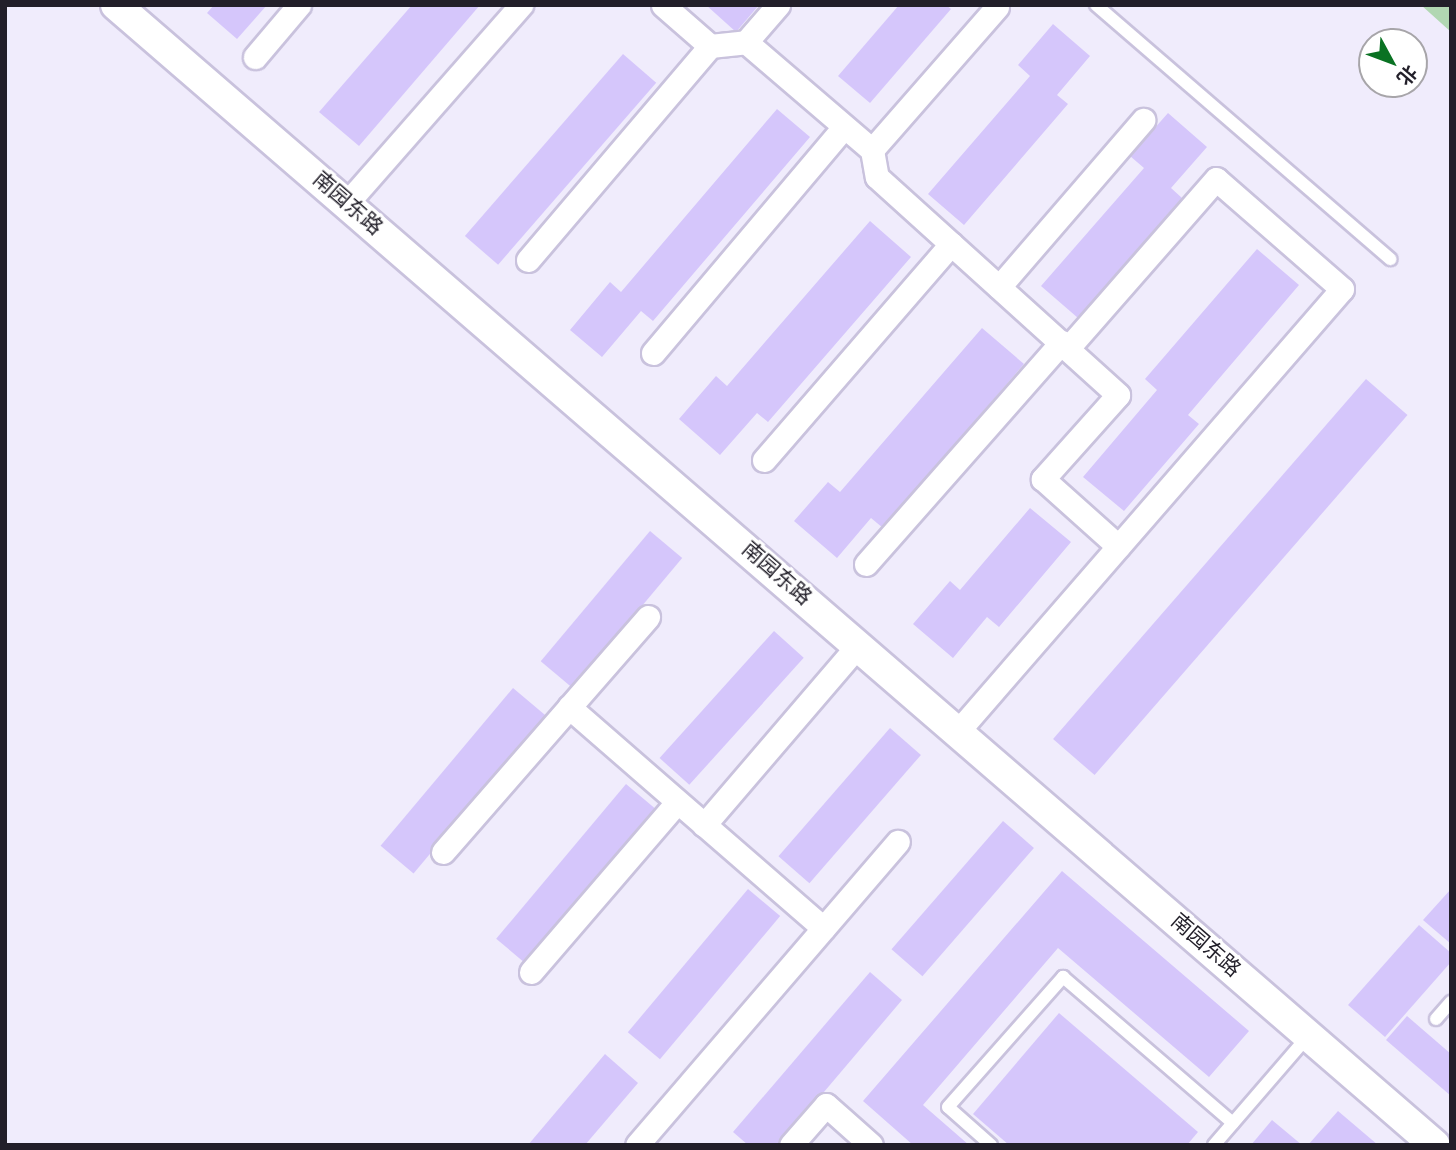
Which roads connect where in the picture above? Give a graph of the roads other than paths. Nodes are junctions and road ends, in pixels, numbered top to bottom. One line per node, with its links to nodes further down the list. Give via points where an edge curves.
1 (116, 5): 14 (street, 南园东路)
2 (299, 5): 10 (street)
3 (521, 5): 14 (street)
4 (663, 5): 9 (street)
5 (778, 5): 8 (street)
6 (1096, 5): 16 (lane)
7 (997, 7): 13 (street)
8 (747, 42): 9 (street); 12 (street)
9 (710, 46): 17 (street)
10 (255, 57)
11 (1143, 120): 18 (street)
12 (844, 127): 13 (street); 20 (street)
13 (872, 150): 15 (street, via 877,177)
14 (347, 203): 25 (street, 南园东路)
15 (951, 244): 18 (street); 21 (street)
16 (1390, 259)
17 (528, 260)
18 (999, 286): 19 (street)
19 (1065, 345): 22 (street, via 1118,395 1043,480); 22 (street, via 1216,179 1342,289); 23 (street)
20 (653, 353)
21 (764, 460)
22 (1118, 546): 27 (street)
23 (866, 564)
24 (648, 617): 26 (street)
25 (859, 644): 27 (street, 南园东路); 29 (street)
26 (569, 707): 28 (street); 31 (street)
27 (959, 730): 36 (street, 南园东路)
28 (677, 802): 29 (street); 33 (street)
29 (704, 825): 32 (street)
30 (898, 842): 32 (street)
31 (443, 852)
32 (823, 928): 38 (street)
33 (531, 972)
34 (1451, 1002): 35 (lane)
35 (1436, 1019)
36 (1309, 1035): 37 (lane); 43 (street, 南园东路)
37 (1233, 1123): 41 (lane, via 1063,977 948,1107); 42 (lane)
38 (637, 1145)
39 (791, 1145): 40 (street, via 825,1105)
40 (871, 1145)
41 (991, 1145)
42 (1214, 1145)
43 (1436, 1145)

